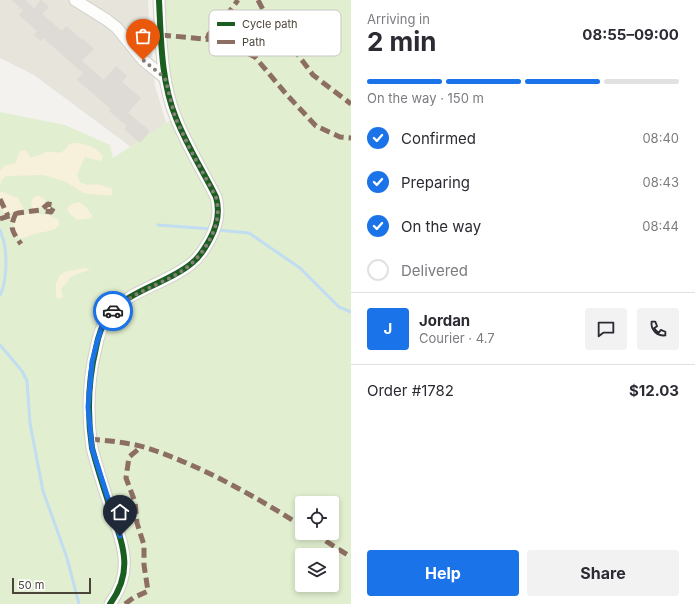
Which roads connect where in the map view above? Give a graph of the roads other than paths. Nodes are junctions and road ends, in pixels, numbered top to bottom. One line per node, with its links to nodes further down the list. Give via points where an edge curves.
1 (75, 0): 3 (street, via 117,28 143,60)
2 (159, 0): 3 (street)
3 (165, 78): 4 (street, via 175,117 216,197 218,215 212,235 200,256 184,269 117,306 108,316 97,342 92,362 88,407 90,439 120,536 124,562 121,586)
4 (110, 604)

